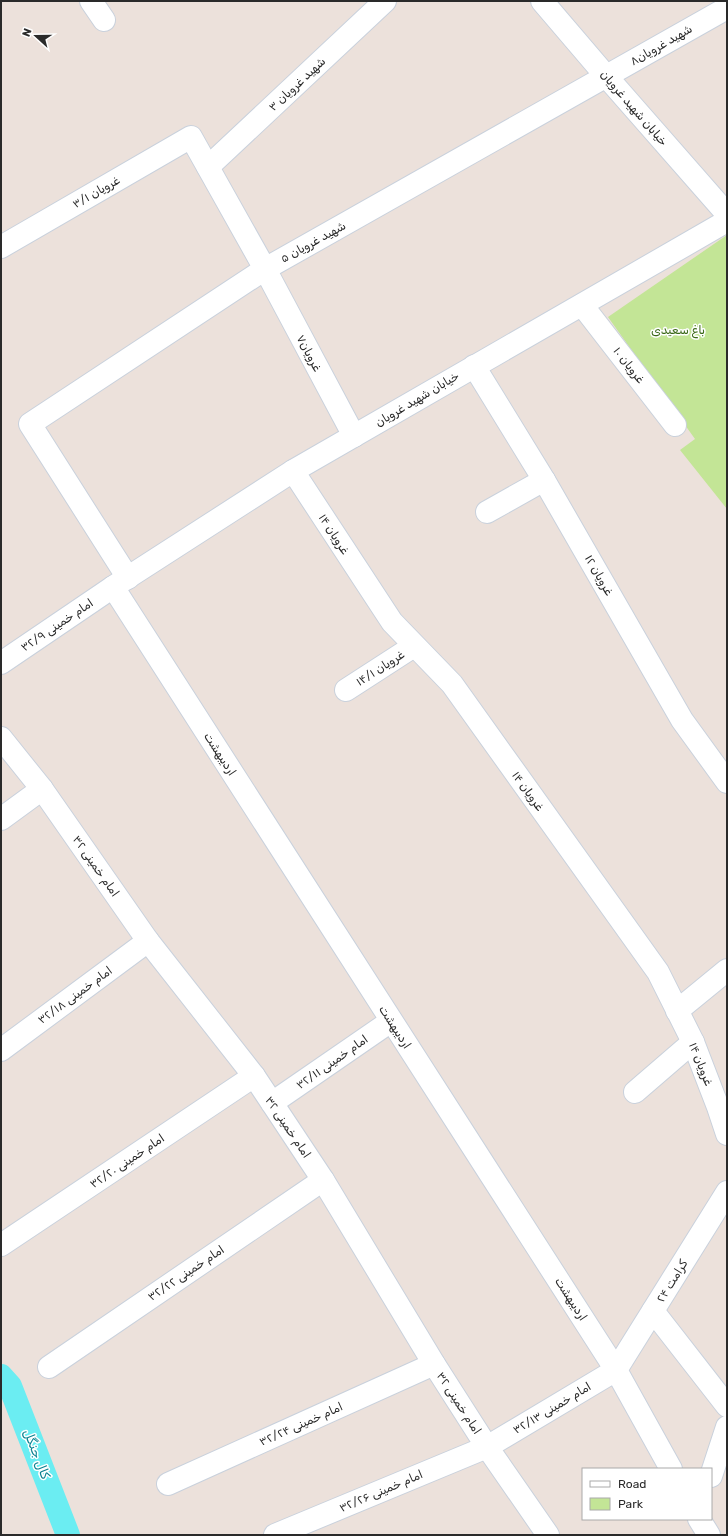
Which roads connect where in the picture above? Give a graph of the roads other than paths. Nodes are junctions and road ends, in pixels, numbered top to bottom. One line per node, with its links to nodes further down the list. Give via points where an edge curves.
1 (91, 1): 5 (street)
2 (385, 1): 8 (street, شهید غرویان ۳)
3 (542, 1): 6 (street, خیابان شهید غرویان)
4 (722, 11): 6 (street, شهید غرویان۸)
5 (104, 20)
6 (606, 76): 9 (street, خیابان شهید غرویان); 12 (street, شهید غرویان ۵)
7 (191, 137): 8 (street, غرویان۷); 11 (street, غرویان ۳/۱)
8 (208, 167): 12 (street, غرویان۷)
9 (727, 214)
10 (727, 221): 13 (street, خیابان شهید غرویان)
11 (1, 247)
12 (265, 269): 15 (street, شهید غرویان ۵); 17 (street, غرویان۷)
13 (582, 305): 14 (street, خیابان شهید غرویان); 16 (street, غرویان ۱۰)
14 (474, 366): 17 (street, خیابان شهید غرویان); 19 (street, غرویان ۱۲)
15 (30, 424): 21 (street, اردیبهشت)
16 (675, 425)
17 (354, 436): 18 (street, خیابان شهید غرویان)
18 (293, 471): 21 (street, خیابان شهید غرویان); 22 (street, غرویان ۱۴, via 392,622)
19 (544, 480): 20 (street); 26 (street, غرویان ۱۲, via 682,720)
20 (487, 512)
21 (120, 583): 23 (street, امام خمینی ۳۲/۹); 33 (street, اردیبهشت)
22 (414, 646): 24 (street, غرویان ۱۴/۱); 32 (street, غرویان ۱۴, via 452,684 658,972)
23 (1, 663)
24 (346, 690)
25 (1, 738): 28 (street, امام خمینی ۳۲)
26 (720, 759): 27 (street, غرویان ۱۲)
27 (727, 782)
28 (42, 789): 29 (street); 30 (street, امام خمینی ۳۲)
29 (1, 819)
30 (148, 941): 35 (street, امام خمینی ۳۲/۱۸); 36 (street, امام خمینی ۳۲)
31 (727, 970): 32 (street)
32 (677, 1011): 34 (street, غرویان ۱۴)
33 (391, 1021): 38 (street, امام خمینی ۳۲/۱۱); 46 (street, اردیبهشت)
34 (693, 1042): 37 (street); 39 (street, غرویان ۱۴)
35 (1, 1050)
36 (254, 1076): 38 (street, امام خمینی ۳۲); 42 (street, امام خمینی ۳۲/۲۰)
37 (635, 1092)
38 (272, 1103): 40 (street, امام خمینی ۳۲)
39 (727, 1134)
40 (323, 1180): 44 (street, امام خمینی ۳۲); 45 (street, امام خمینی ۳۲/۲۲)
41 (727, 1192): 43 (street, کرامت ۲۴)
42 (1, 1245)
43 (653, 1311): 46 (street, کرامت ۲۴); 47 (street)
44 (434, 1364): 49 (street, امام خمینی ۳۲); 52 (street, امام خمینی ۳۲/۲۴)
45 (49, 1367)
46 (616, 1370): 49 (street, امام خمینی ۳۲/۱۳); 50 (street, اردیبهشت)
47 (727, 1406)
48 (727, 1427): 51 (street)
49 (487, 1447): 54 (street, امام خمینی ۳۲/۲۶); 55 (street, امام خمینی ۳۲)
50 (670, 1468)
51 (712, 1473)
52 (168, 1484)
53 (700, 1520): 56 (street)
54 (275, 1535)
55 (548, 1535)
56 (709, 1535)

